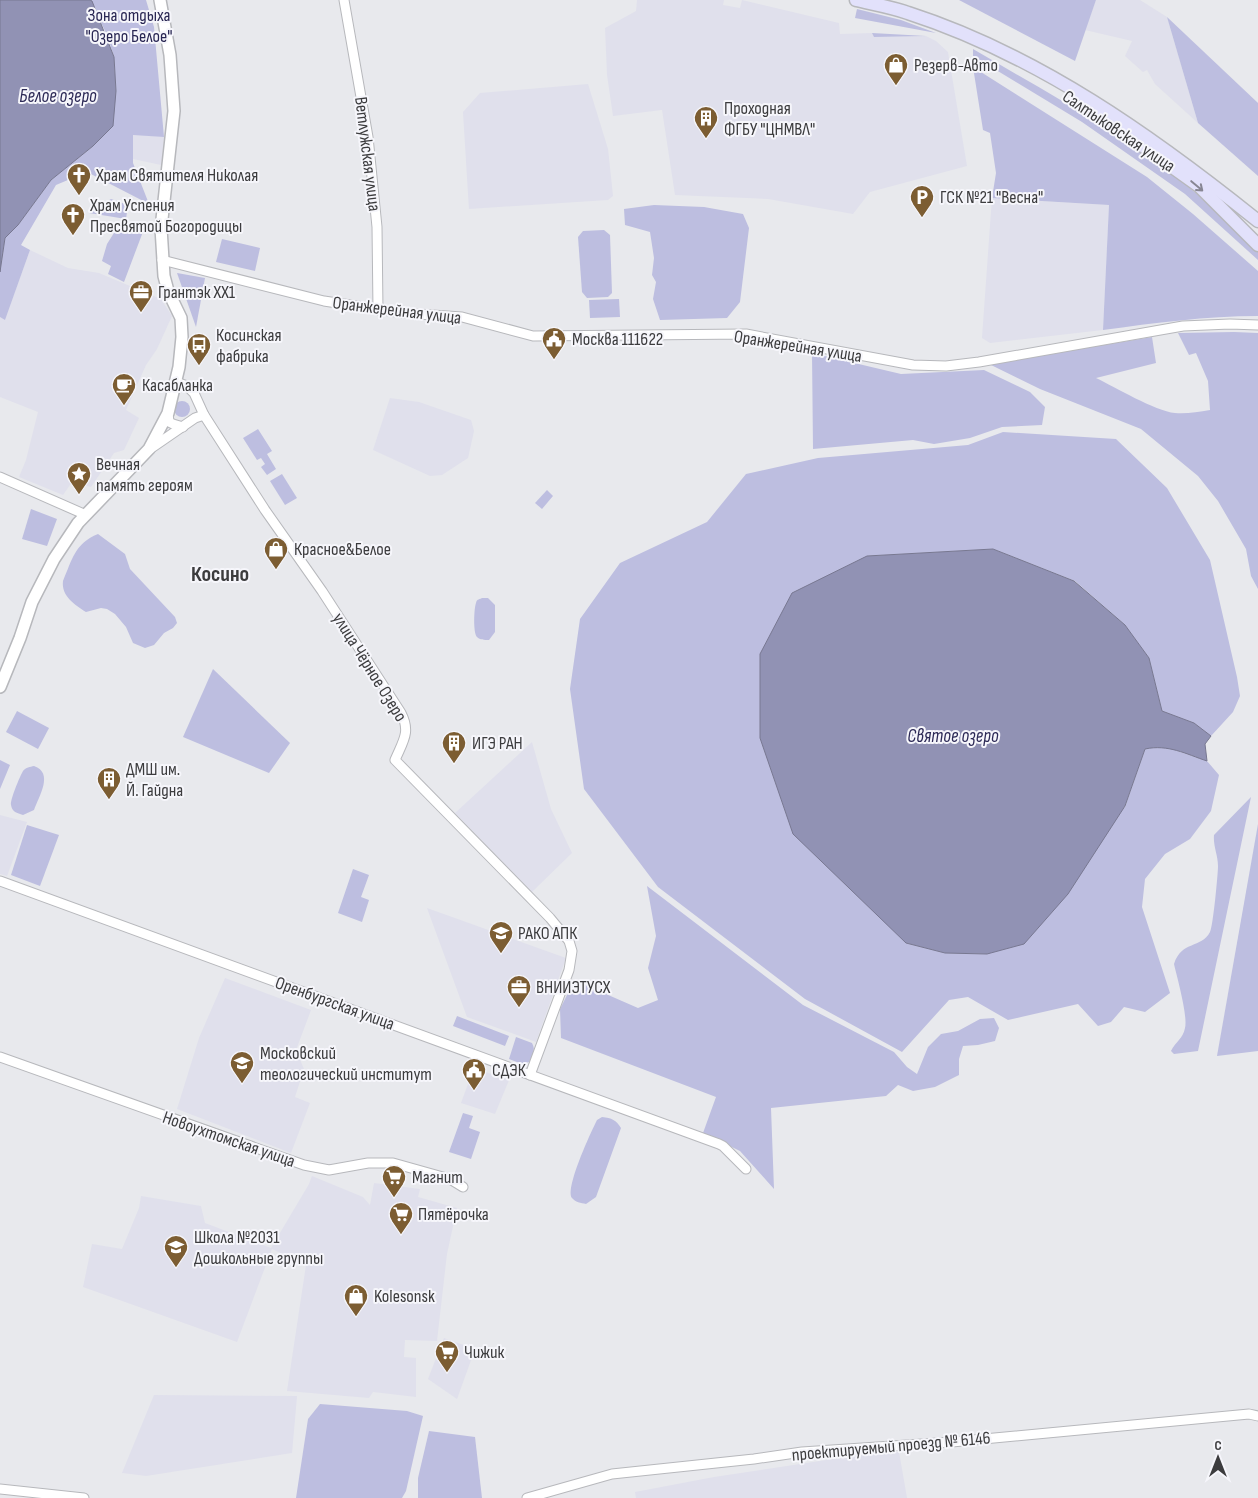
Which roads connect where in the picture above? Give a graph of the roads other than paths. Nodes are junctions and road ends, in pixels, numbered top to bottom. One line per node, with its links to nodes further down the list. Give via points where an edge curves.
1 (160, 0): 7 (street, via 170,55 174,111 161,228)
2 (344, 0): 8 (street, Ветлужская улица, via 368,137 377,227)
3 (856, 0): 4 (main road, Салтыковская улица, via 907,12)
4 (966, 35): 5 (main road, Салтыковская улица, via 1018,59 1107,109 1197,172); 6 (main road, Салтыковская улица, one-way to 6, via 1101,116 1184,175)
5 (1258, 221)
6 (1258, 245)
7 (162, 260): 8 (street, Оранжерейная улица, via 324,301); 10 (street, via 165,284 182,328 182,353)
8 (378, 310): 9 (street, Оранжерейная улица, via 462,317 534,336 746,334 890,362 938,366 979,362 1183,326)
9 (1258, 325)
10 (176, 382): 11 (street); 12 (street, улица Чёрное Озеро, via 194,393)
11 (168, 413): 13 (street, via 169,422); 14 (street)
12 (204, 415): 13 (street); 20 (street, улица Чёрное Озеро, via 400,712 407,731 395,760 569,941 572,951 569,970)
13 (183, 427): 14 (street)
14 (149, 449): 16 (street)
15 (0, 478): 16 (street)
16 (86, 515): 17 (street, via 54,559 32,602)
17 (0, 687)
18 (0, 881): 20 (street, Оренбургская улица)
19 (0, 1057): 22 (street, Новоухтомская улица, via 304,1165 329,1170 368,1163 393,1163 450,1179)
20 (530, 1075): 21 (street, Оренбургская улица, via 723,1146)
21 (746, 1169)
22 (463, 1187)
23 (1258, 1416): 26 (street, проектируемый проезд № 6146, via 1249,1414 952,1442 802,1452 612,1474)
24 (0, 1489): 25 (street)
25 (84, 1498)
26 (528, 1498)

